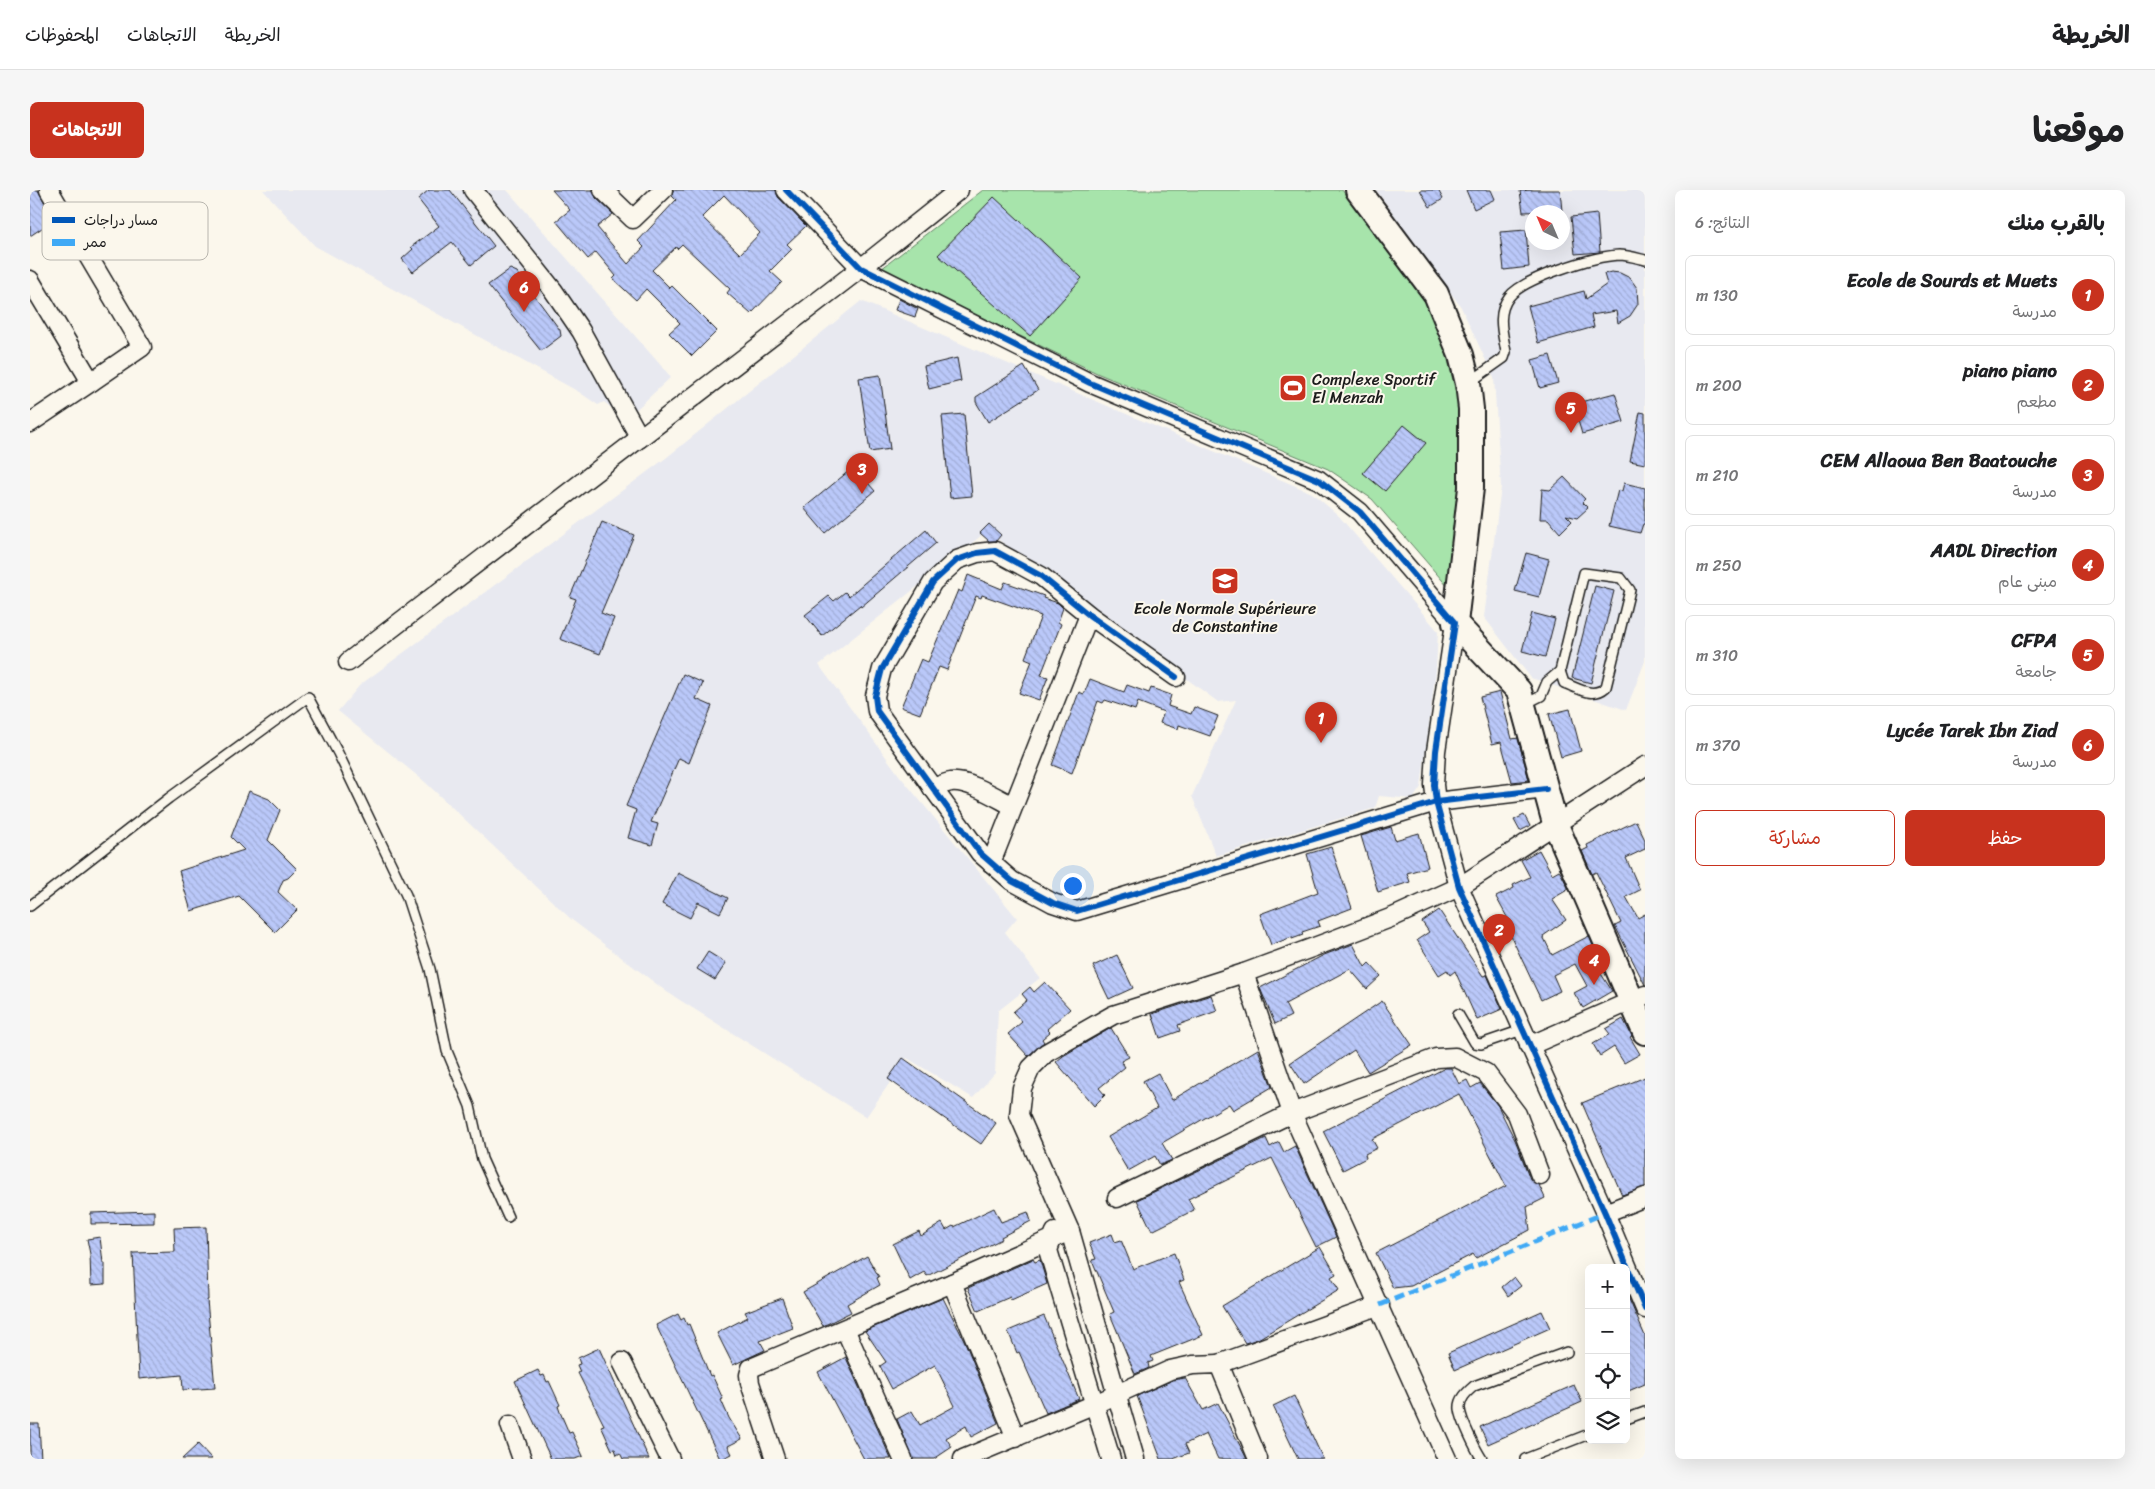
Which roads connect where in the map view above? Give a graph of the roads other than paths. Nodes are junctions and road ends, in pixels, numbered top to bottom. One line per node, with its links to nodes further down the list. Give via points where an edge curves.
1 (50, 190): 8 (street)
2 (473, 190): 16 (street, via 553,290 581,331)
3 (603, 190): 4 (street, via 633,219)
4 (663, 190)
5 (786, 190): 11 (street)
6 (959, 190): 11 (street)
7 (1358, 190): 14 (main road, via 1436,294 1461,355)
8 (57, 202)
9 (91, 260): 13 (street, via 142,347)
10 (1645, 260): 14 (lane, via 1620,255 1591,260 1523,284 1508,297 1500,318 1506,352 1504,358)
11 (860, 268): 16 (street); 18 (street, via 1090,383 1319,480 1360,512)
12 (30, 280): 13 (street)
13 (92, 382): 15 (street)
14 (1468, 383): 18 (main road, via 1471,488)
15 (30, 423)
16 (640, 438): 19 (street)
17 (1089, 615): 21 (street); 24 (street, via 1041,576 995,551 957,560 934,582 882,669 875,696 876,711); 27 (street)
18 (1455, 623): 22 (main road, via 1519,691); 26 (street, via 1436,751)
19 (348, 662)
20 (1560, 671): 20 (lane, via 1564,683 1593,694 1606,687 1630,590 1620,578 1584,573); 22 (lane, via 1547,682 1541,696)
21 (1176, 677)
22 (1523, 705): 25 (main road)
23 (1645, 766): 28 (street)
24 (932, 788): 27 (street, via 959,783); 29 (street)
25 (1546, 789): 26 (street); 28 (main road)
26 (1436, 802): 29 (street, via 1077,910 1053,903 1012,881); 30 (street)
27 (1013, 806): 29 (street)
28 (1555, 823): 30 (street); 33 (main road)
29 (991, 863)
30 (1459, 887): 32 (street, via 1393,917); 35 (street)
31 (30, 906): 44 (lane, via 169,798 308,697 406,895 430,969 447,1051 470,1106 482,1159)
32 (1244, 973): 38 (street); 43 (street, via 1113,1015 1046,1053 1031,1068 1022,1088 1019,1115)
33 (1638, 998): 36 (main road); 37 (street)
34 (1458, 1014): 35 (lane, via 1475,1043 1481,1044)
35 (1522, 1030): 37 (street)
36 (1645, 1032)
37 (1529, 1046): 42 (street)
38 (1292, 1113): 39 (street, via 1436,1058 1455,1058 1486,1073 1517,1114); 40 (street); 48 (street)
39 (1540, 1175)
40 (1117, 1198)
41 (1645, 1198): 42 (street)
42 (1604, 1213): 49 (street)
43 (1064, 1214): 45 (street); 46 (street)
44 (508, 1217)
45 (1070, 1230): 46 (street); 54 (street)
46 (1051, 1240): 47 (street); 55 (street, via 1048,1250)
47 (952, 1283): 50 (street); 60 (street)
48 (1380, 1306): 53 (street); 69 (street)
49 (1645, 1309)
50 (845, 1329): 63 (street, via 750,1368 750,1383); 64 (street)
51 (1567, 1352): 70 (lane, via 1474,1386 1463,1395 1460,1408)
52 (622, 1362): 62 (street)
53 (1220, 1364): 54 (street, via 1170,1370); 68 (street)
54 (1116, 1393): 55 (street); 67 (street)
55 (1095, 1404): 60 (street); 66 (street)
56 (1645, 1412): 57 (lane)
57 (1630, 1418)
58 (510, 1425): 61 (street)
59 (1585, 1436): 71 (lane)
60 (1016, 1438): 65 (street)
61 (522, 1459)
62 (670, 1459)
63 (775, 1459)
64 (903, 1459)
65 (963, 1459)
66 (1111, 1459)
67 (1135, 1459)
68 (1258, 1459)
69 (1447, 1459)
70 (1482, 1459)
71 (1525, 1459)

